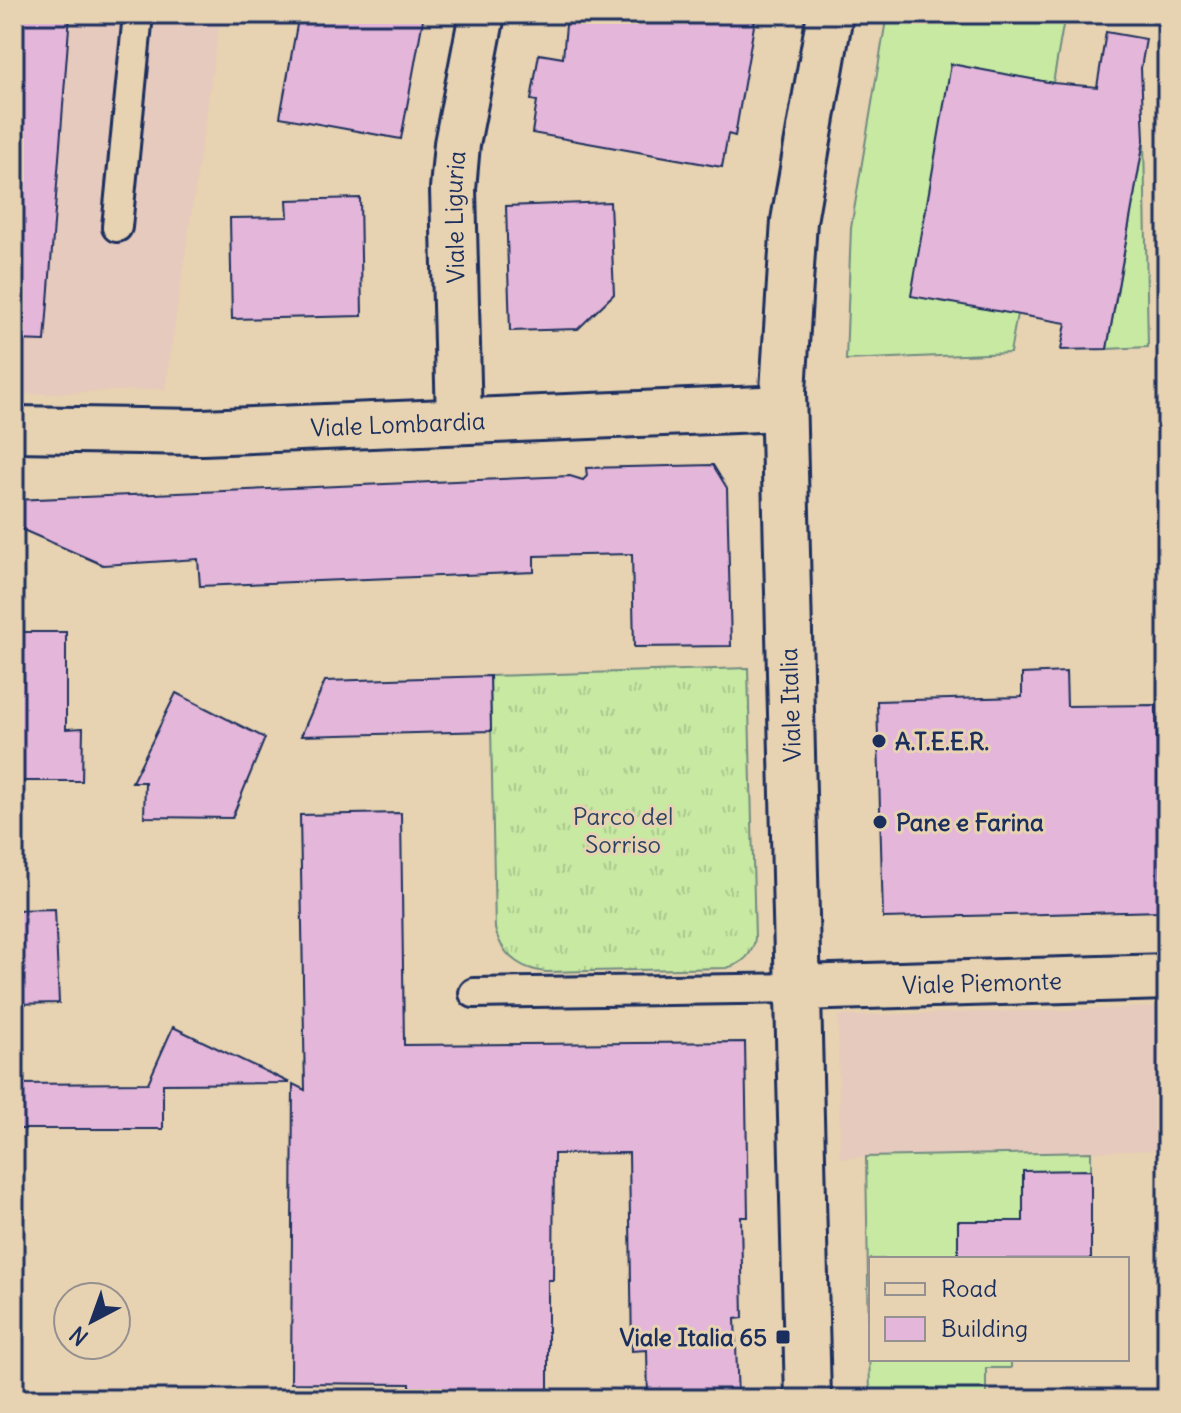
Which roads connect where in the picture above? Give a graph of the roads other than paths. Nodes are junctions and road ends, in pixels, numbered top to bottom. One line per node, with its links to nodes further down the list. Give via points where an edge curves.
1 (138, 14): 4 (lane)
2 (482, 14): 6 (street, Viale Liguria, via 453,189)
3 (830, 14): 5 (street, Viale Italia, via 794,221)
4 (117, 227)
5 (783, 408): 6 (street, Viale Lombardia); 9 (street, Viale Italia)
6 (459, 421): 7 (street, Viale Lombardia, via 202,432)
7 (14, 429)
8 (1167, 977): 9 (street, Viale Piemonte)
9 (798, 988): 10 (lane); 11 (street, Viale Italia)
10 (474, 993)
11 (808, 1399)

